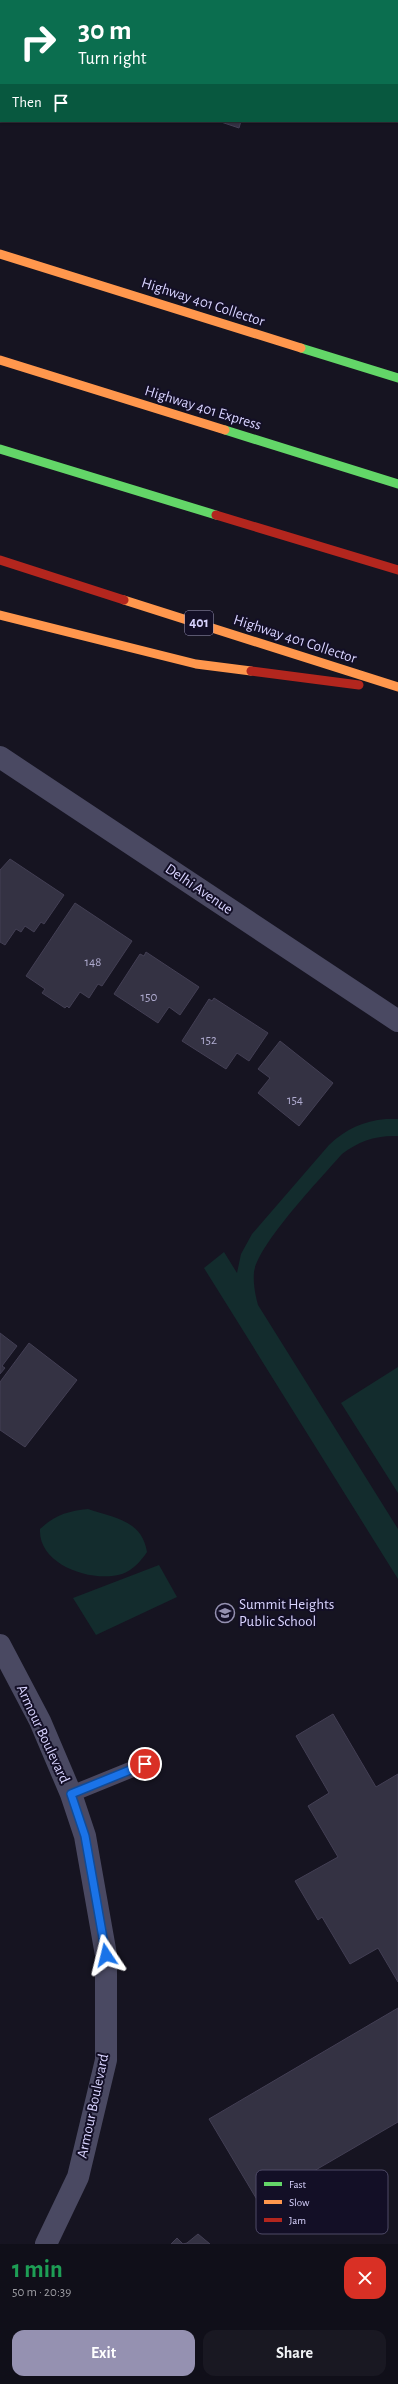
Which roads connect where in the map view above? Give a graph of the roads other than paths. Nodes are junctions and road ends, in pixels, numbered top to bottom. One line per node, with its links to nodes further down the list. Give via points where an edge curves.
1 (0, 254): 3 (highway, Highway 401 Collector)
2 (0, 360): 5 (highway, Highway 401 Express)
3 (398, 378)
4 (0, 449): 7 (highway)
5 (398, 484)
6 (0, 560): 9 (highway, Highway 401 Collector / 401)
7 (398, 570)
8 (0, 615): 9 (highway, via 196,664)
9 (398, 688)
10 (0, 757): 11 (street, Delhi Avenue)
11 (398, 1021)
12 (0, 1645): 14 (street, Armour Boulevard, via 40,1721)
13 (145, 1764): 14 (lane)
14 (71, 1794): 15 (street, Armour Boulevard, via 85,1836 106,1955 106,2060 78,2177)
15 (46, 2244)

